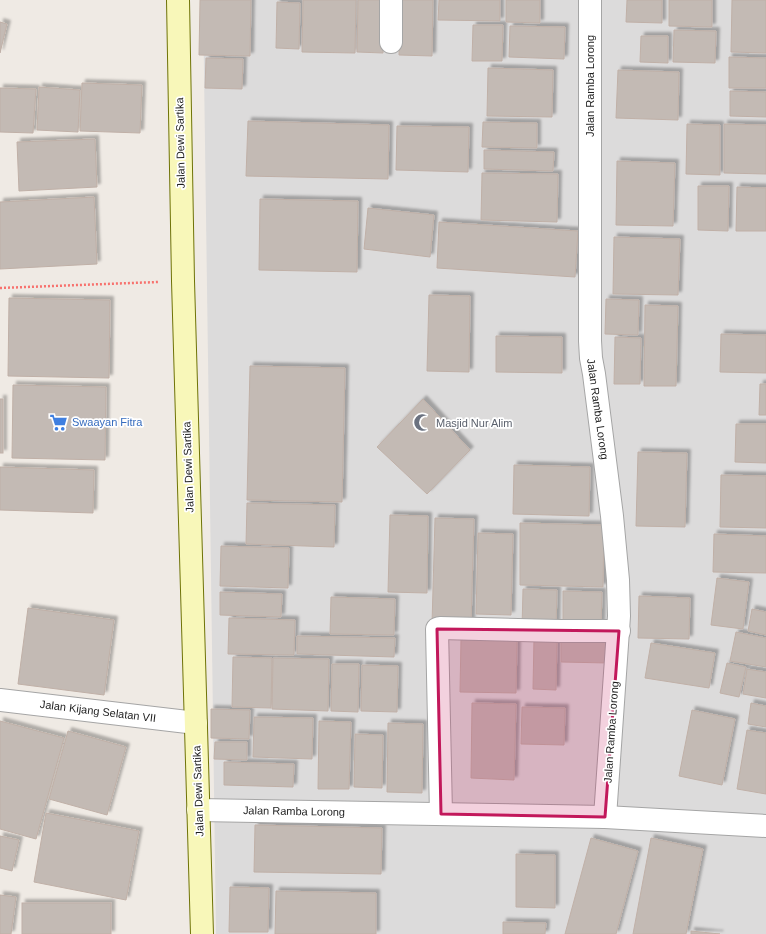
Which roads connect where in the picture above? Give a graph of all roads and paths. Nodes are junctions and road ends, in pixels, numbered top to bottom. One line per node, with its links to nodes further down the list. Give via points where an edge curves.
1 (178, 0): 5 (main road, Jalan Dewi Sartika)
2 (391, 0): 4 (street)
3 (590, 0): 7 (street, Jalan Ramba Lorong, via 590,341 612,516 618,580)
4 (391, 42)
5 (182, 281): 6 (path); 9 (main road, Jalan Dewi Sartika)
6 (0, 288)
7 (618, 631): 11 (street, via 437,629); 12 (street, Jalan Ramba Lorong)
8 (0, 700): 9 (street, Jalan Kijang Selatan VII)
9 (196, 723): 10 (main road, Jalan Dewi Sartika)
10 (198, 810): 11 (street, Jalan Ramba Lorong); 14 (main road, Jalan Dewi Sartika)
11 (441, 814): 12 (street, Jalan Ramba Lorong)
12 (605, 818): 13 (street, Jalan Ramba Lorong)
13 (766, 826)
14 (202, 934)

